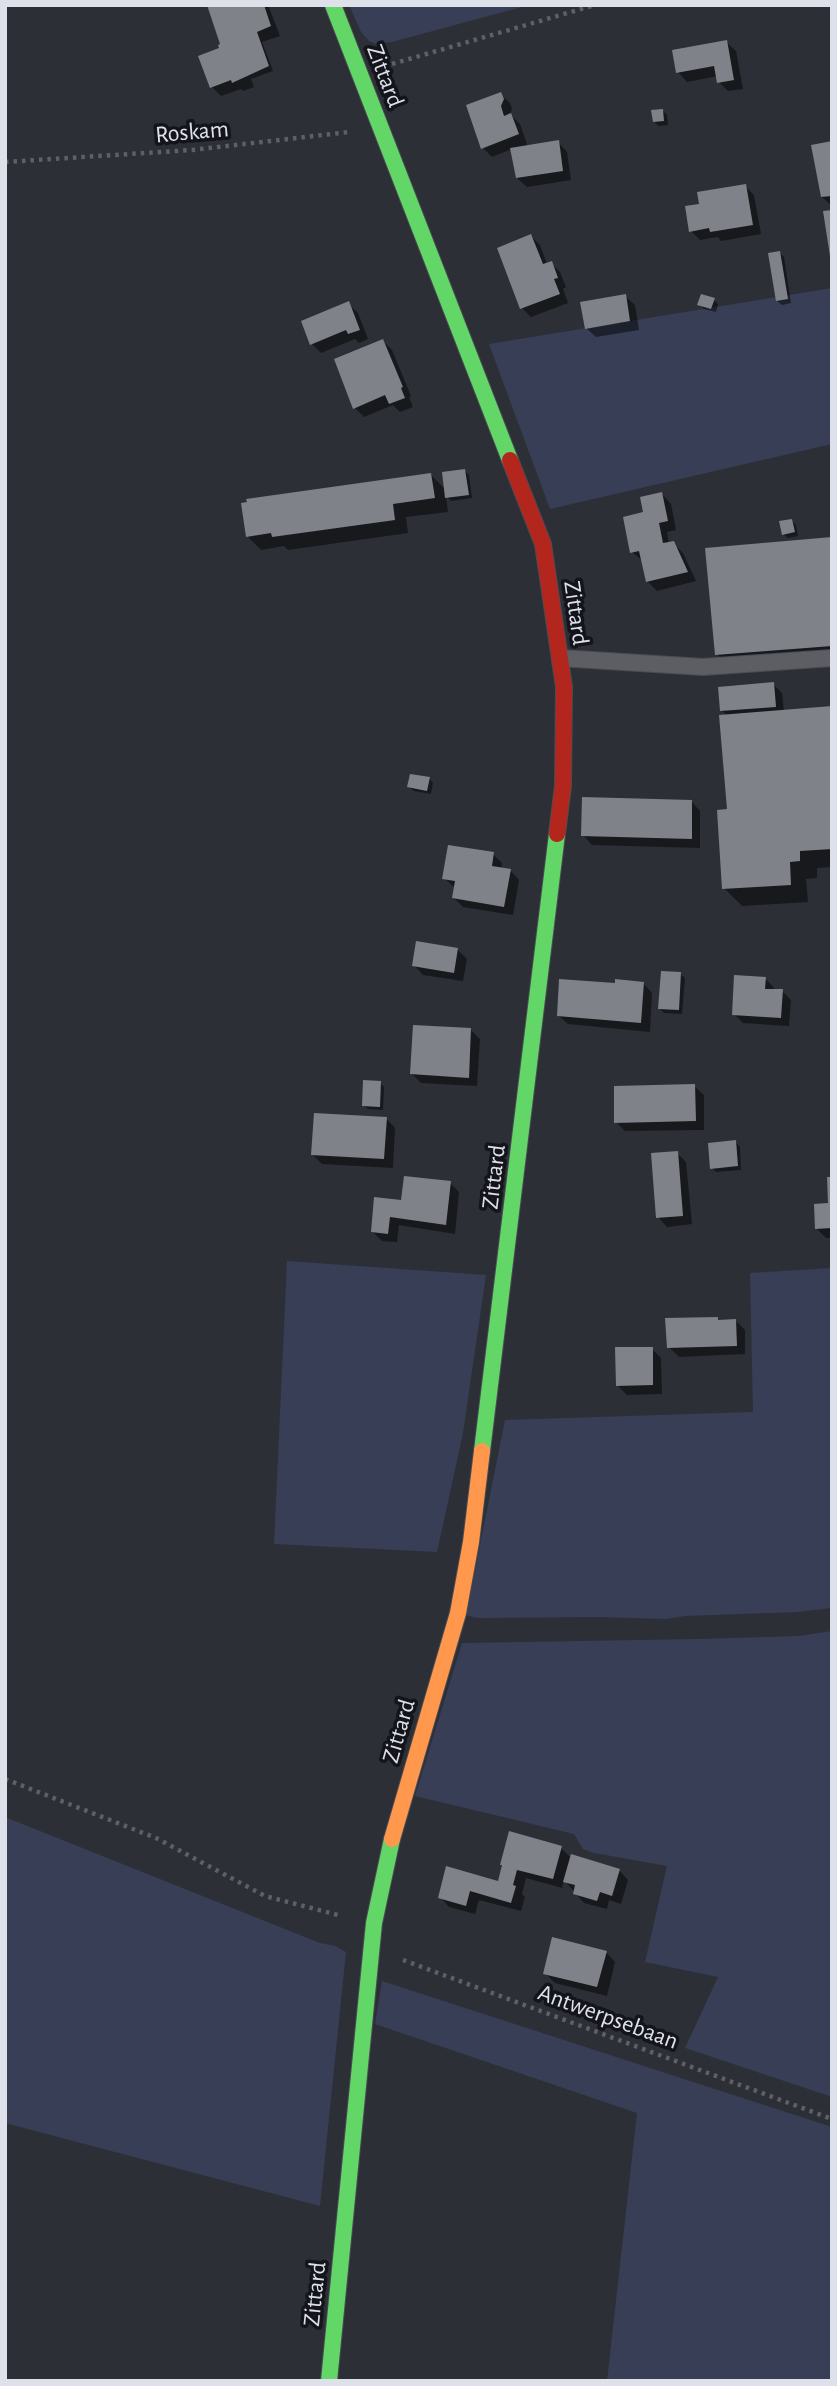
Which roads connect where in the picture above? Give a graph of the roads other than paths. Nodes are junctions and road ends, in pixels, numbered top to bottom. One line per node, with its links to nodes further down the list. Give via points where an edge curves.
1 (333, 5): 2 (street, Zittard, via 543,544)
2 (560, 658): 3 (lane, via 703,667); 4 (street, Zittard, via 563,786 471,1542 458,1613 395,1826 374,1923)
3 (832, 658)
4 (329, 2381)

